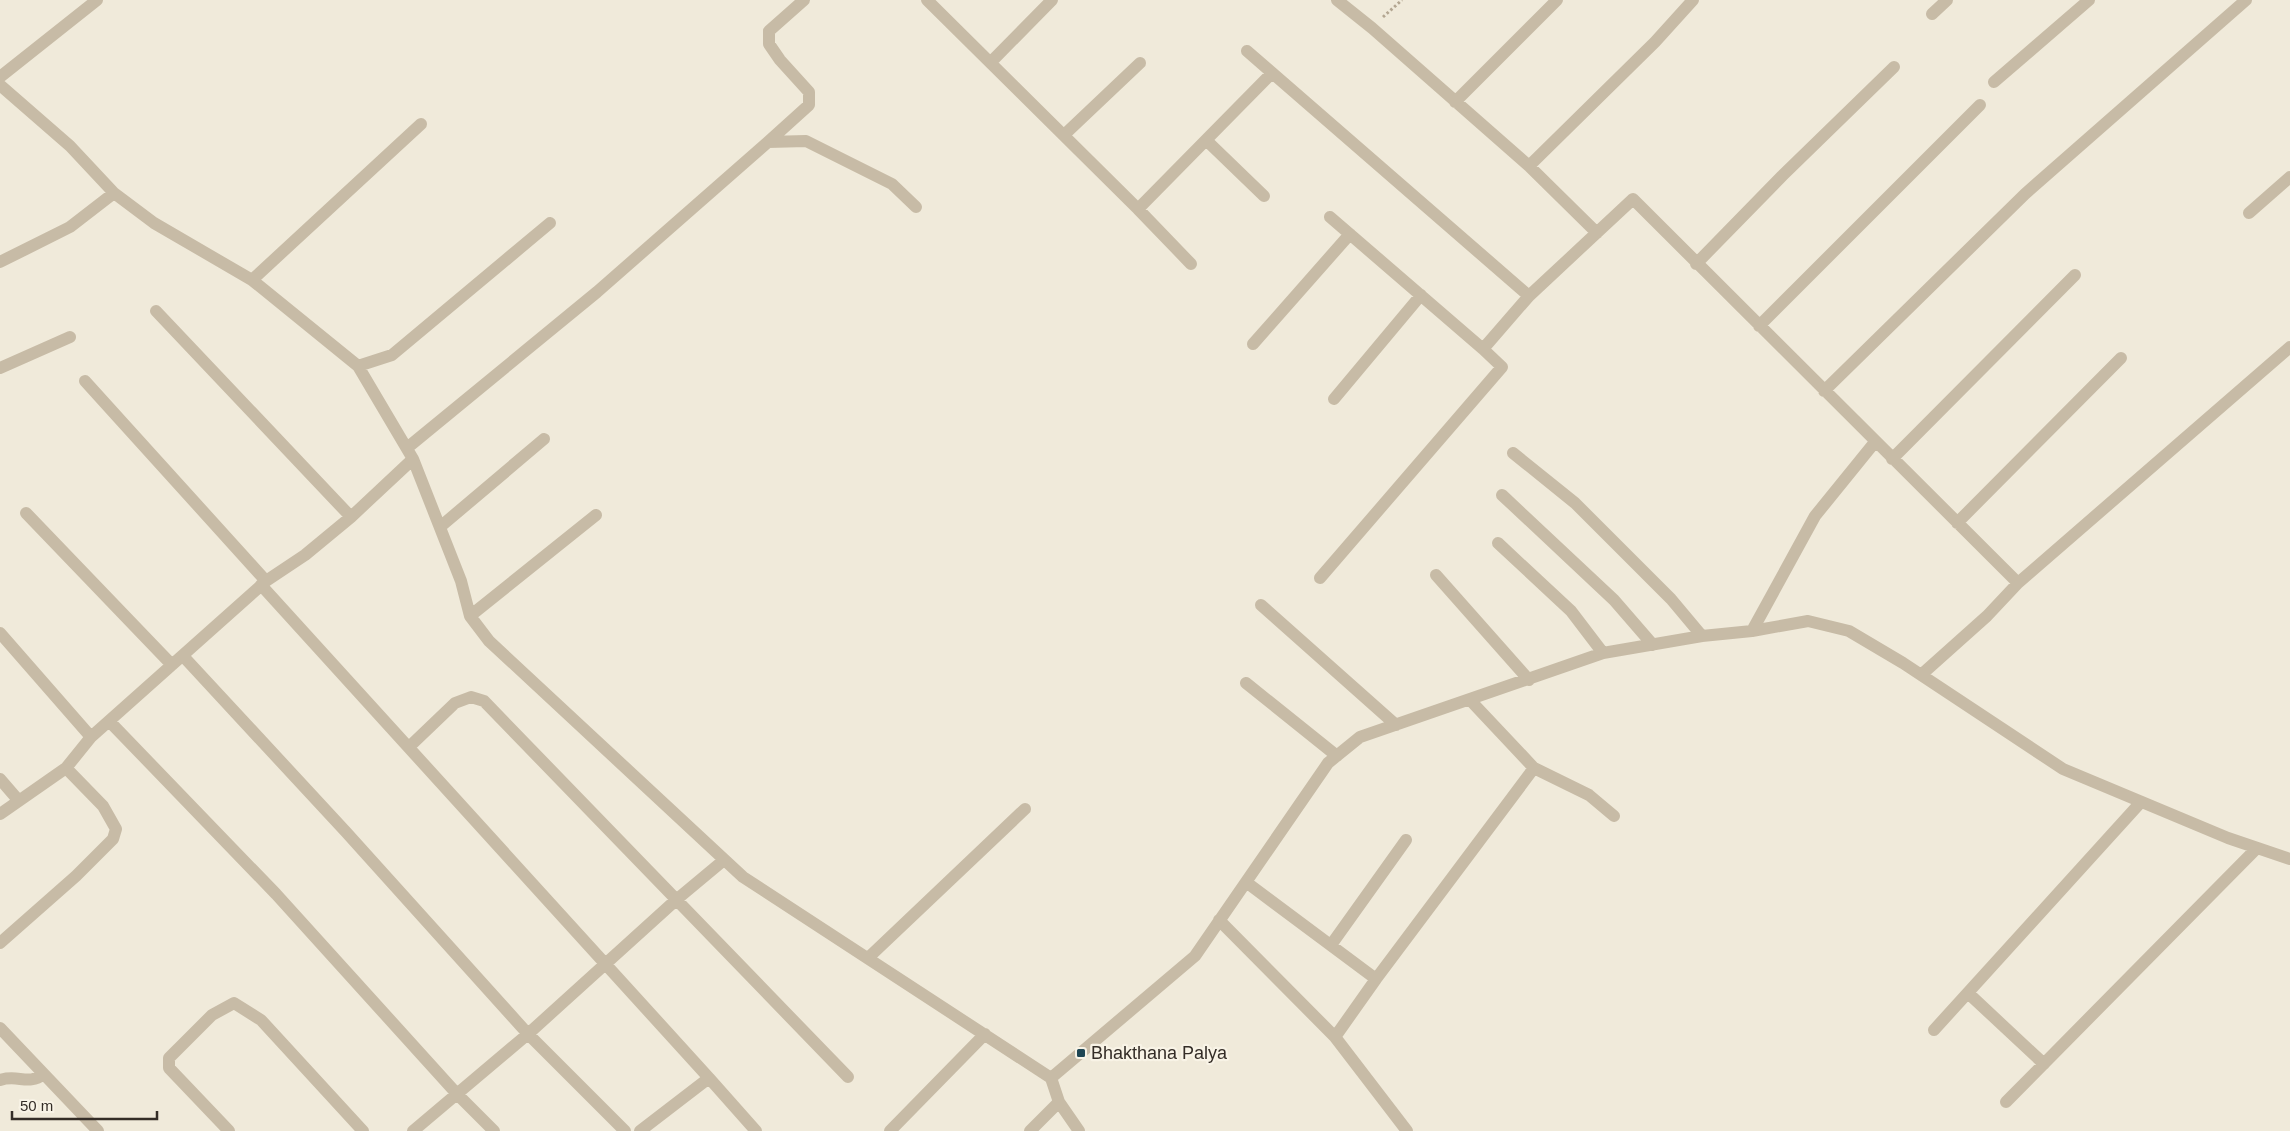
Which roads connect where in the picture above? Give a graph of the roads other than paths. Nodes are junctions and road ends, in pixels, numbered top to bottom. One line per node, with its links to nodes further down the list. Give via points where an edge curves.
1 (97, 0): 17 (street)
2 (804, 0): 25 (street, via 769,32 769,44 809,92 809,105)
3 (927, 0): 13 (street)
4 (1052, 0): 13 (street)
5 (1337, 0): 20 (street)
6 (1557, 0): 20 (street)
7 (1693, 0): 26 (street, via 1655,42)
8 (1947, 0): 11 (street)
9 (2089, 0): 18 (street)
10 (2246, 0): 54 (street, via 2025,194)
11 (1932, 14)
12 (1247, 51): 16 (street)
13 (990, 62): 23 (street)
14 (1140, 63): 23 (street)
15 (1894, 67): 39 (street)
16 (1272, 73): 24 (street); 43 (street)
17 (0, 77)
18 (1994, 82)
19 (0, 85): 28 (street, via 70,146)
20 (1455, 102): 26 (street)
21 (1980, 105): 45 (street)
22 (421, 124): 41 (street)
23 (1064, 135): 31 (street)
24 (1206, 140): 29 (street); 31 (street)
25 (768, 142): 30 (street, via 806,141 892,184); 59 (street)
26 (1528, 166): 35 (street)
27 (2290, 177): 32 (street)
28 (114, 193): 37 (street, via 70,227); 41 (street, via 154,223)
29 (1264, 196)
30 (916, 207)
31 (1138, 209): 38 (street)
32 (2249, 213)
33 (1330, 218): 36 (street)
34 (550, 223): 51 (street, via 392,354)
35 (1597, 233): 39 (street, via 1633,199); 43 (street)
36 (1350, 234): 42 (street); 47 (street)
37 (0, 262)
38 (1191, 264)
39 (1696, 264): 45 (street)
40 (2074, 275): 60 (street)
41 (252, 280): 51 (street)
42 (1421, 295): 49 (street); 55 (street)
43 (1529, 296): 49 (street)
44 (156, 311): 64 (street)
45 (1759, 326): 54 (street)
46 (70, 337): 52 (street)
47 (1253, 344)
48 (2290, 347): 71 (street)
49 (1483, 349): 69 (street, via 1502,366)
50 (2121, 358): 65 (street)
51 (358, 366): 59 (street)
52 (0, 368)
53 (85, 381): 70 (street)
54 (1824, 391): 57 (street)
55 (1334, 399)
56 (544, 439): 66 (street)
57 (1875, 442): 60 (street); 74 (street, via 1815,516)
58 (1514, 453): 76 (street, via 1575,503 1671,599)
59 (410, 454): 64 (street); 66 (street)
60 (1892, 459): 65 (street)
61 (1502, 495): 77 (street, via 1614,600)
62 (26, 513): 80 (street)
63 (596, 515): 73 (street)
64 (352, 517): 70 (street)
65 (1957, 523): 71 (street)
66 (440, 527): 73 (street, via 461,581)
67 (1498, 543): 78 (street, via 1571,611)
68 (1436, 575): 82 (street)
69 (1320, 578)
70 (264, 583): 79 (street); 88 (street)
71 (2018, 584): 81 (street)
72 (1261, 604): 86 (street)
73 (470, 616): 101 (street, via 496,648)
74 (1752, 632): 76 (street); 81 (street, via 1808,621 1849,630)
75 (0, 633): 87 (street)
76 (1702, 636): 77 (street)
77 (1653, 645): 78 (street)
78 (1603, 653): 82 (street)
79 (183, 656): 80 (street); 113 (street)
80 (172, 666): 85 (street)
81 (1921, 675): 94 (street, via 2063,769)
82 (1529, 680): 84 (street)
83 (1246, 683): 89 (street)
84 (1470, 700): 86 (street); 91 (street)
85 (110, 722): 87 (street); 122 (street, via 276,894)
86 (1396, 725): 89 (street, via 1360,737)
87 (91, 737): 90 (street)
88 (409, 747): 103 (street, via 455,703 471,697 484,701); 108 (street)
89 (1337, 756): 102 (street, via 1328,762)
90 (66, 768): 93 (street); 105 (street, via 110,816 116,828 113,839)
91 (1534, 768): 97 (street, via 1590,795); 109 (street)
92 (0, 779): 93 (street)
93 (19, 801): 96 (street)
94 (2142, 802): 99 (street); 110 (street)
95 (1024, 809): 107 (street)
96 (0, 814)
97 (1614, 816)
98 (1406, 840): 106 (street)
99 (2257, 848): 100 (street); 116 (street)
100 (2290, 859)
101 (724, 860): 103 (street); 107 (street, via 743,878)
102 (1246, 882): 104 (street); 106 (street)
103 (676, 900): 108 (street); 118 (street)
104 (1219, 920): 115 (street); 120 (street, via 1194,956)
105 (0, 943)
106 (1331, 945): 109 (street)
107 (868, 958): 114 (street)
108 (606, 963): 113 (street); 119 (street)
109 (1376, 979): 115 (street)
110 (1968, 993): 112 (street); 116 (street)
111 (0, 1028): 117 (street)
112 (1934, 1030)
113 (528, 1034): 122 (street); 130 (street)
114 (985, 1034): 120 (street); 133 (street)
115 (1335, 1038): 136 (street)
116 (2044, 1064): 124 (street)
117 (44, 1074): 121 (street, via 30,1081 11,1077); 125 (street)
118 (848, 1077)
119 (709, 1078): 131 (street); 132 (street)
120 (1051, 1078): 123 (street)
121 (0, 1080)
122 (457, 1094): 128 (street); 129 (street)
123 (1059, 1102): 134 (street); 135 (street)
124 (2006, 1102)
125 (98, 1131)
126 (228, 1131): 127 (street, via 169,1068 169,1058 212,1015 234,1003 261,1020)
127 (363, 1131)
128 (413, 1131)
129 (494, 1131)
130 (625, 1131)
131 (640, 1131)
132 (756, 1131)
133 (890, 1131)
134 (1030, 1131)
135 (1079, 1131)
136 (1407, 1131)

